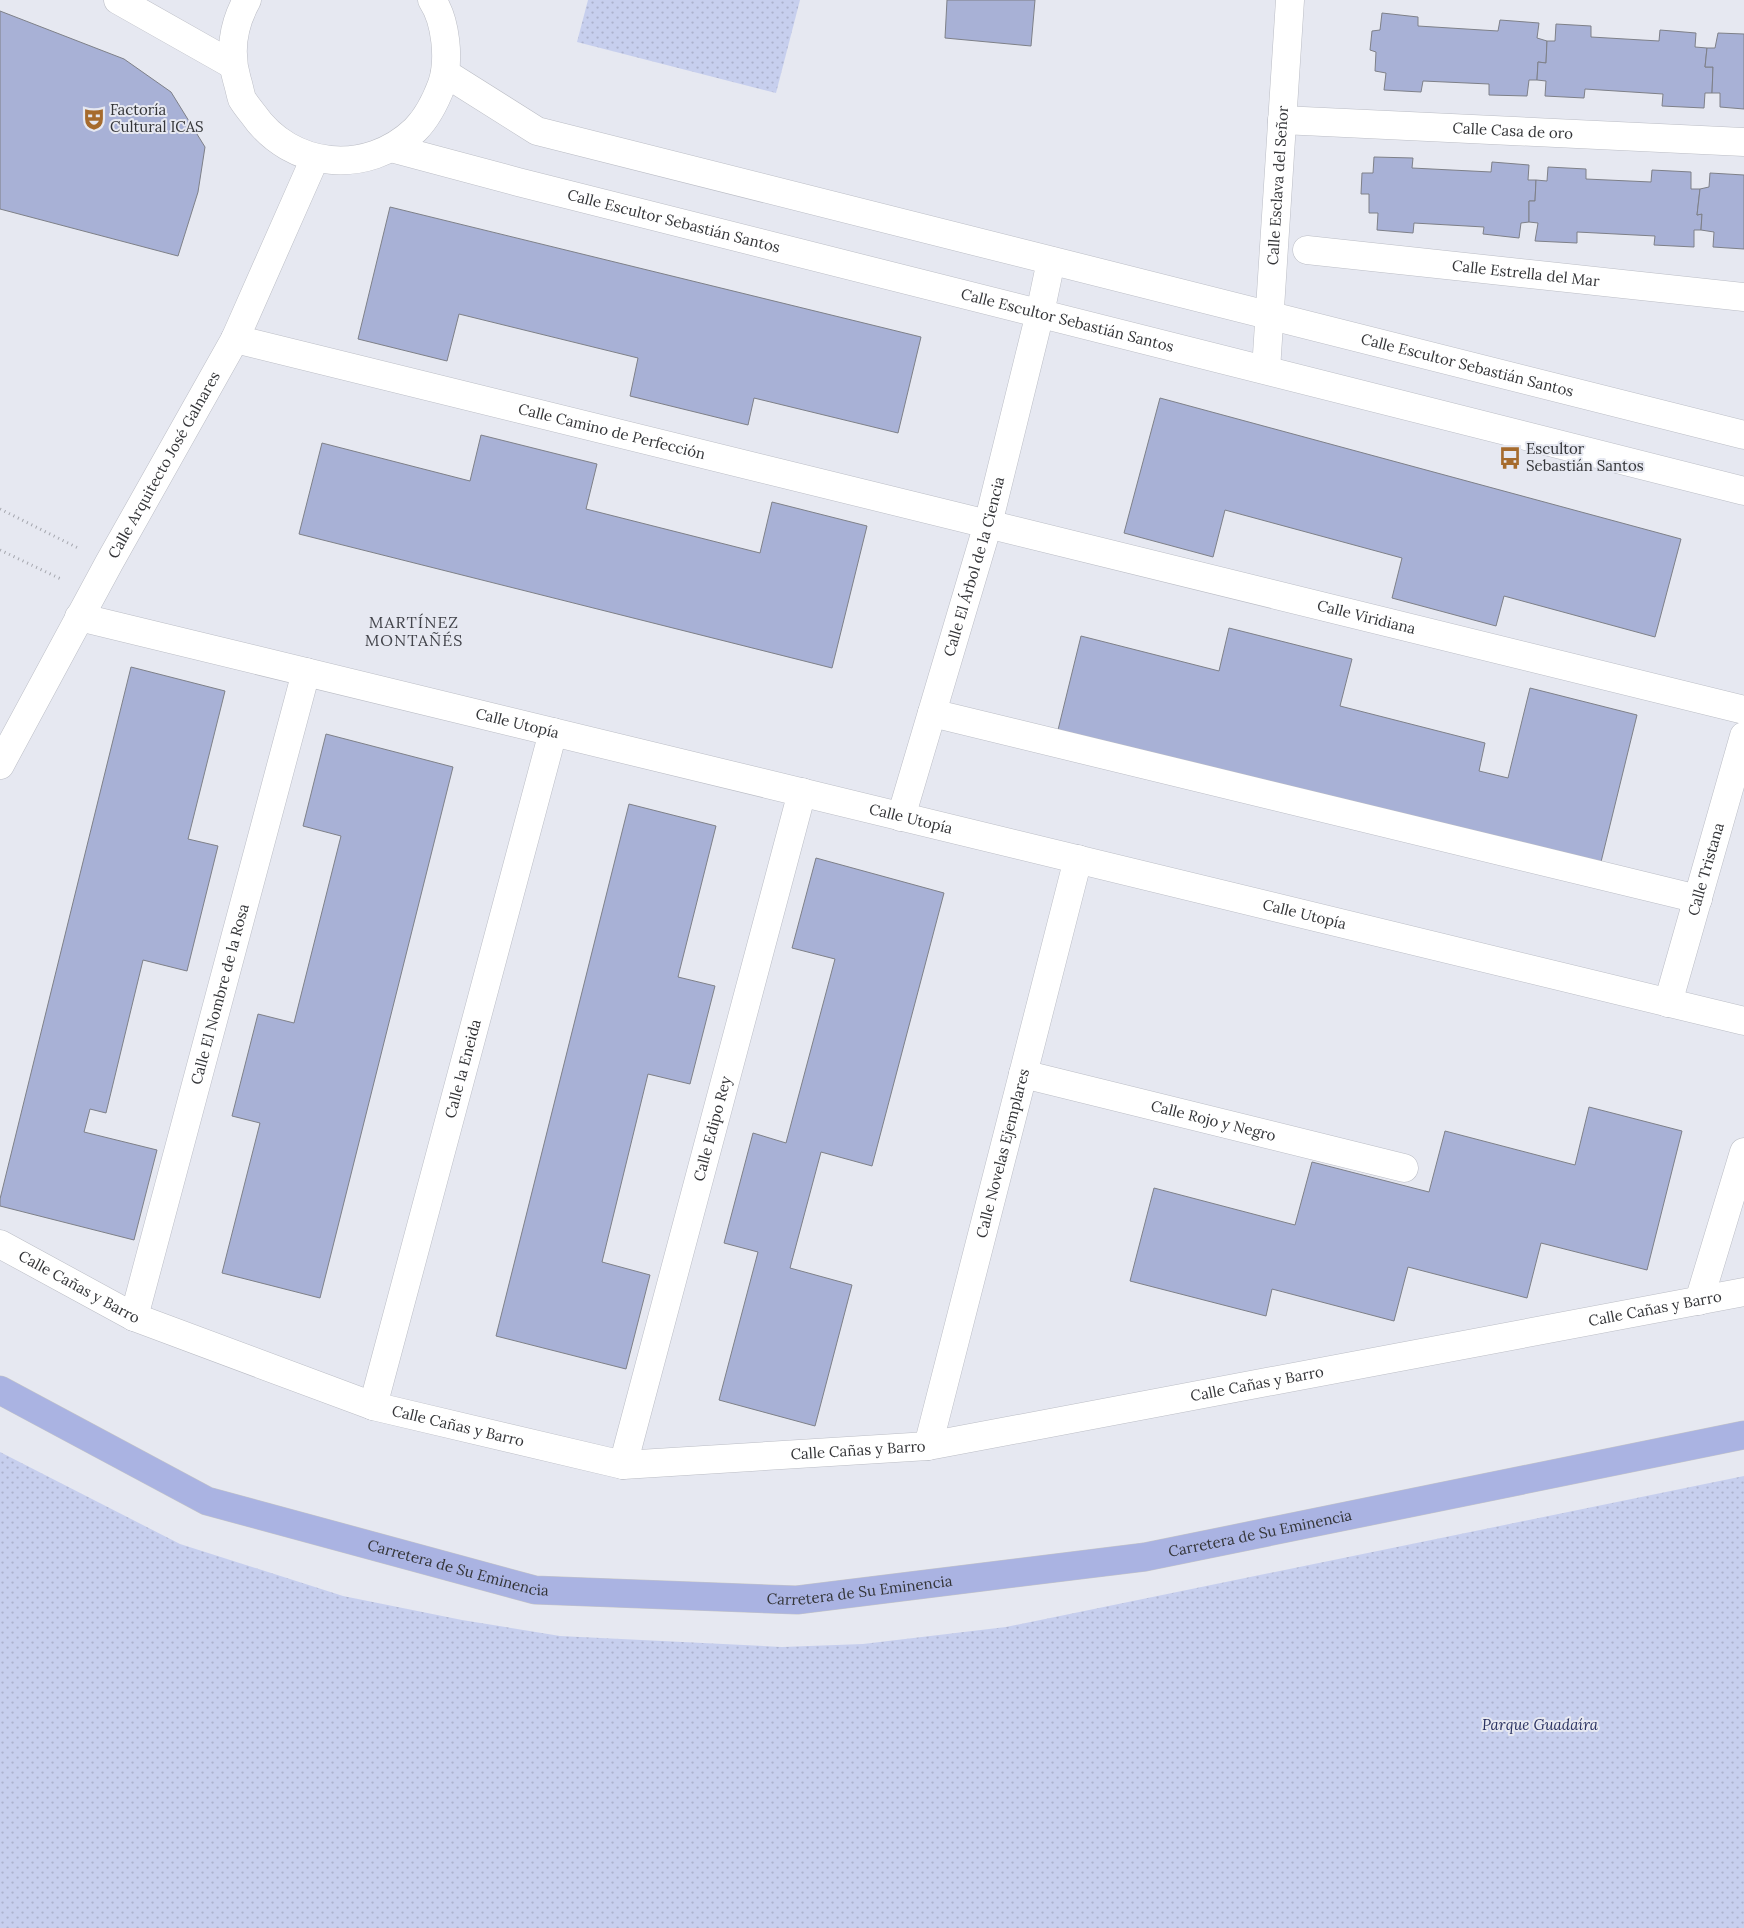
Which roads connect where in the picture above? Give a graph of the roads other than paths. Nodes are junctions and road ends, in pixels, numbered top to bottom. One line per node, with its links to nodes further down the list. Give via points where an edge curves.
1 (118, 0): 5 (street)
2 (247, 0): 5 (street, via 233,38)
3 (432, 0): 6 (street, via 446,39)
4 (1290, 0): 7 (street, Calle Esclava del Señor)
5 (232, 65): 10 (street, via 242,99 263,129 287,147)
6 (446, 73): 9 (street, via 430,110 416,129); 12 (street, Calle Escultor Sebastián Santos, via 537,132)
7 (1282, 120): 8 (street, Calle Casa de oro); 15 (street, Calle Esclava del Señor)
8 (1744, 142)
9 (391, 148): 10 (street, via 366,157 340,161); 14 (street, Calle Escultor Sebastián Santos)
10 (315, 158): 16 (street, Calle Arquitecto José Galnares)
11 (1306, 250): 13 (street, Calle Estrella del Mar)
12 (1052, 261): 14 (street, Calle El Árbol de la Ciencia); 15 (street, Calle Escultor Sebastián Santos)
13 (1744, 297)
14 (1040, 314): 17 (street, Calle Escultor Sebastián Santos); 20 (street, Calle El Árbol de la Ciencia)
15 (1270, 316): 17 (street, Calle Esclava del Señor); 18 (street, Calle Escultor Sebastián Santos)
16 (236, 339): 20 (street, Calle Camino de Perfección); 21 (street, Calle Arquitecto José Galnares)
17 (1266, 370): 19 (street, Calle Escultor Sebastián Santos)
18 (1744, 435)
19 (1744, 491)
20 (988, 524): 23 (street, Calle Viridiana); 24 (street, Calle El Árbol de la Ciencia)
21 (85, 606): 22 (street, Calle Utopía); 27 (street, Calle Arquitecto José Galnares)
22 (306, 672): 25 (street, Calle Utopía); 40 (street, Calle El Nombre de la Rosa)
23 (1744, 710)
24 (932, 713): 29 (street, Calle El Árbol de la Ciencia); 31 (street)
25 (553, 732): 28 (street, Calle Utopía); 42 (street, Calle la Eneida)
26 (1744, 736): 31 (street, Calle Tristana)
27 (0, 765)
28 (802, 792): 29 (street, Calle Utopía); 45 (street, Calle Edipo Rey)
29 (901, 817): 30 (street, Calle Utopía)
30 (1078, 859): 32 (street, Calle Utopía); 34 (street, Calle Novelas Ejemplares)
31 (1698, 899): 32 (street, Calle Tristana)
32 (1668, 1003): 33 (street, Calle Utopía)
33 (1744, 1021)
34 (1023, 1074): 36 (street, Calle Rojo y Negro); 44 (street, Calle Novelas Ejemplares)
35 (1744, 1152): 39 (street)
36 (1404, 1168)
37 (0, 1244): 40 (street, Calle Cañas y Barro)
38 (1744, 1292): 39 (street, Calle Cañas y Barro)
39 (1699, 1301): 44 (street, Calle Cañas y Barro)
40 (134, 1317): 42 (street, Calle Cañas y Barro)
41 (0, 1390): 43 (main road, Carretera de Su Eminencia, via 207,1501 536,1590 797,1600 1145,1557)
42 (373, 1406): 45 (street, Calle Cañas y Barro)
43 (1744, 1435)
44 (928, 1446): 45 (street, Calle Cañas y Barro)
45 (623, 1465)

